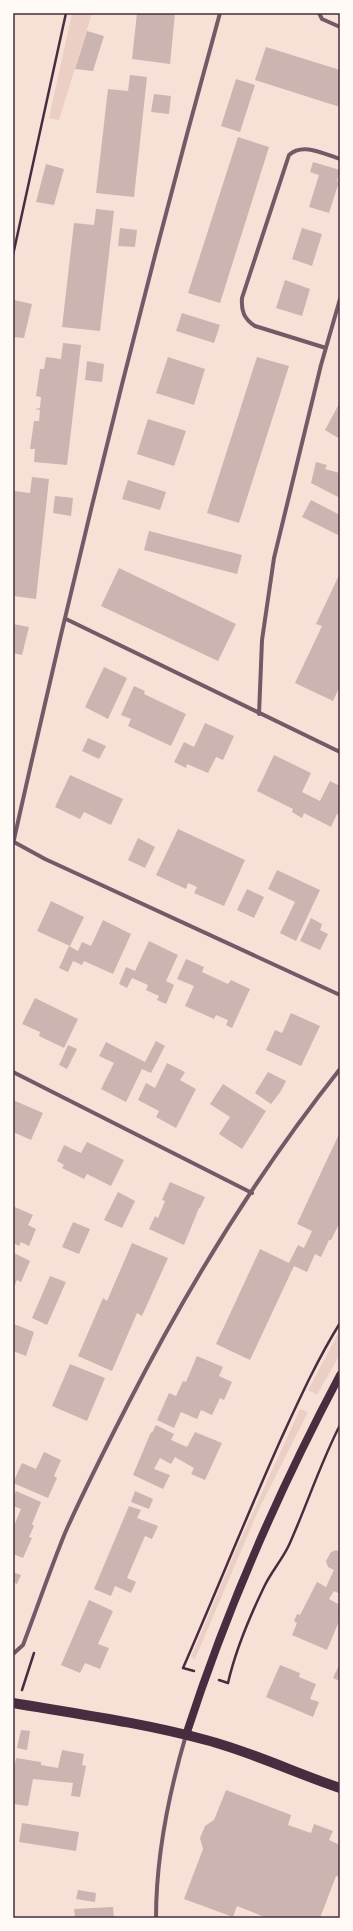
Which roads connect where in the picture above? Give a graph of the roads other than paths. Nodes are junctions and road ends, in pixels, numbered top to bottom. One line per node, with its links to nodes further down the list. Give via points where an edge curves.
1 (220, 13): 7 (street, via 134,339)
2 (319, 13): 3 (street, via 322,19)
3 (340, 27)
4 (340, 159): 6 (street, via 310,149 294,150 288,155 241,307 248,322 255,326)
5 (340, 304): 6 (street)
6 (326, 348): 8 (street, via 270,580 262,640)
7 (66, 618): 8 (street); 10 (street)
8 (259, 714): 9 (street)
9 (340, 752)
10 (13, 843): 11 (street)
11 (340, 995)
12 (340, 1069): 14 (street)
13 (13, 1072): 14 (street)
14 (252, 1193): 16 (street, via 203,1268 132,1395 66,1532 23,1645)
15 (340, 1374): 18 (main road, via 270,1519 209,1665)
16 (13, 1654)
17 (13, 1703): 18 (main road)
18 (186, 1735): 19 (main road, via 240,1751); 20 (street, via 170,1792 163,1830 157,1874)
19 (340, 1788)
20 (156, 1918)

